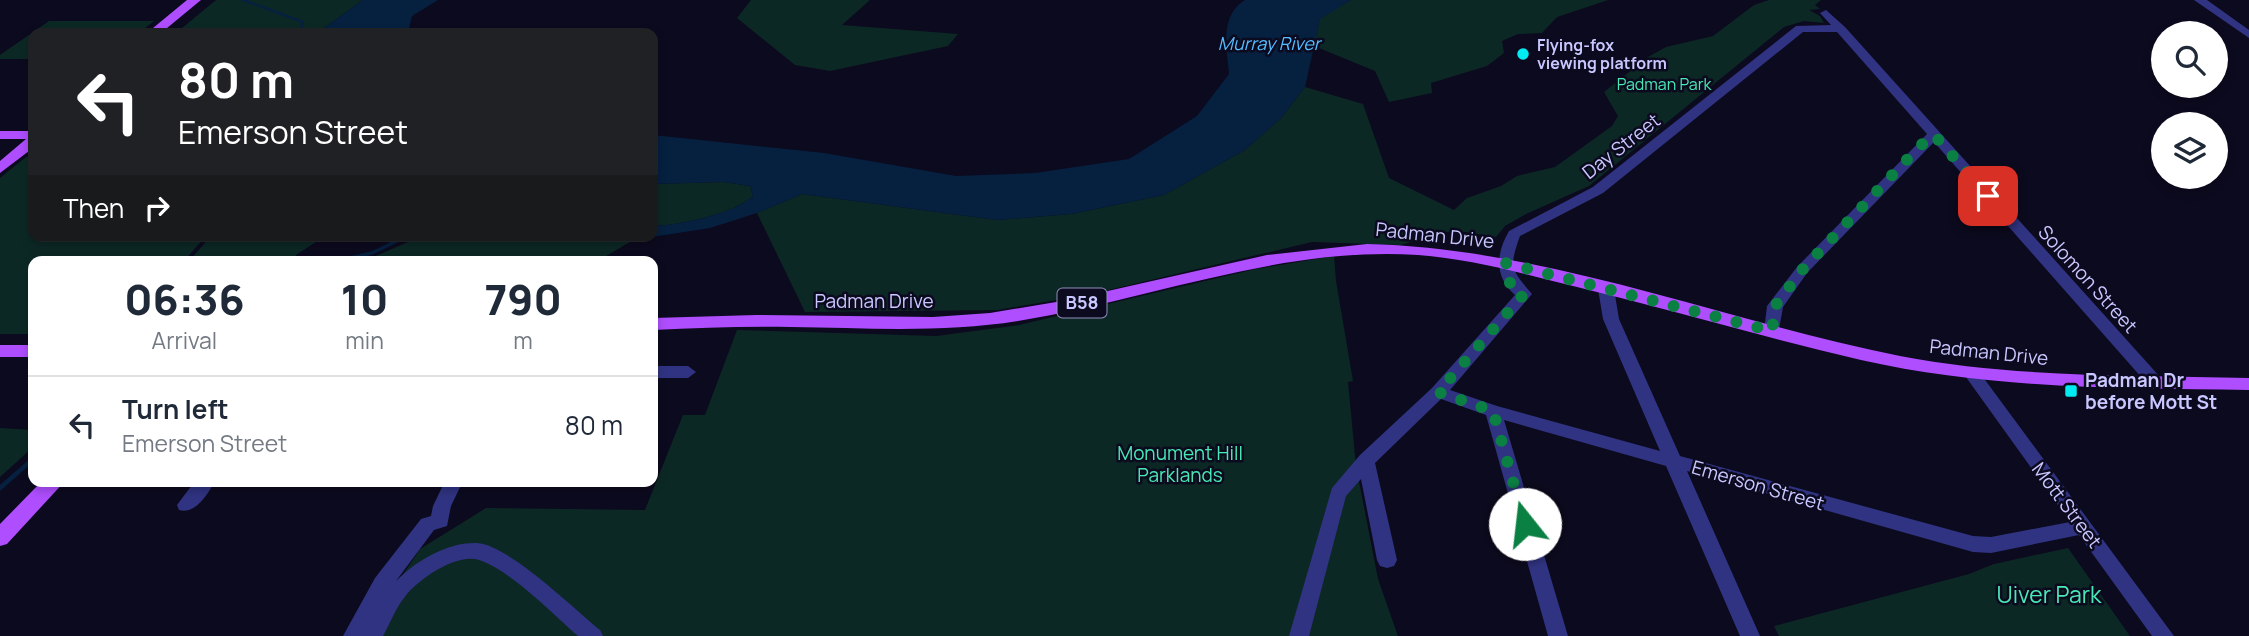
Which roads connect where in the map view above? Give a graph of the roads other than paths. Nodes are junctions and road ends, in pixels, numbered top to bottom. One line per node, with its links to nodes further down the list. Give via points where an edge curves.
1 (195, 0): 5 (main road)
2 (209, 0): 6 (main road)
3 (2200, 0): 8 (street)
4 (1826, 13): 7 (street, Solomon Street)
5 (159, 28)
6 (173, 28)
7 (1841, 29): 10 (street, Solomon Street); 18 (street, Day Street, via 1800,27 1598,190 1514,234)
8 (2249, 35)
9 (0, 135): 11 (main road)
10 (1934, 135): 21 (street, via 1802,270 1775,306); 27 (street, Solomon Street)
11 (28, 137)
12 (28, 137): 15 (main road)
13 (28, 138): 16 (main road)
14 (28, 138): 17 (main road)
15 (0, 141)
16 (0, 154)
17 (0, 168)
18 (1505, 263): 19 (main road, Padman Drive / B58); 20 (main road, Padman Drive / B58, via 1418,250 1332,250 989,319); 29 (street, via 1510,283 1524,294)
19 (1606, 289): 21 (main road, Padman Drive / B58); 32 (street, via 1611,319)
20 (658, 324)
21 (1772, 331): 26 (main road, Padman Drive / B58, via 1880,358)
22 (0, 351): 23 (main road)
23 (28, 351)
24 (658, 372): 25 (street)
25 (688, 372)
26 (1972, 373): 27 (main road, Padman Drive / B58); 37 (street, Mott Street)
27 (2155, 382): 28 (main road, Padman Drive / B58)
28 (2249, 384)
29 (1438, 392): 30 (street, Emerson Street); 31 (street)
30 (1493, 411): 32 (street, Emerson Street); 44 (street)
31 (1366, 460): 39 (street); 43 (street, via 1339,493)
32 (1673, 461): 37 (street, Emerson Street, via 1973,544 2006,543); 45 (street)
33 (49, 487): 38 (main road)
34 (201, 487): 36 (street)
35 (451, 487): 40 (street, via 440,520 428,524)
36 (186, 505)
37 (2082, 527): 46 (street, Mott Street)
38 (0, 538)
39 (1387, 560)
40 (353, 636)
41 (372, 636): 42 (street, via 397,592 421,569 452,555 478,551 508,565)
42 (593, 636)
43 (1299, 636)
44 (1558, 636)
45 (1749, 636)
46 (2164, 636)

